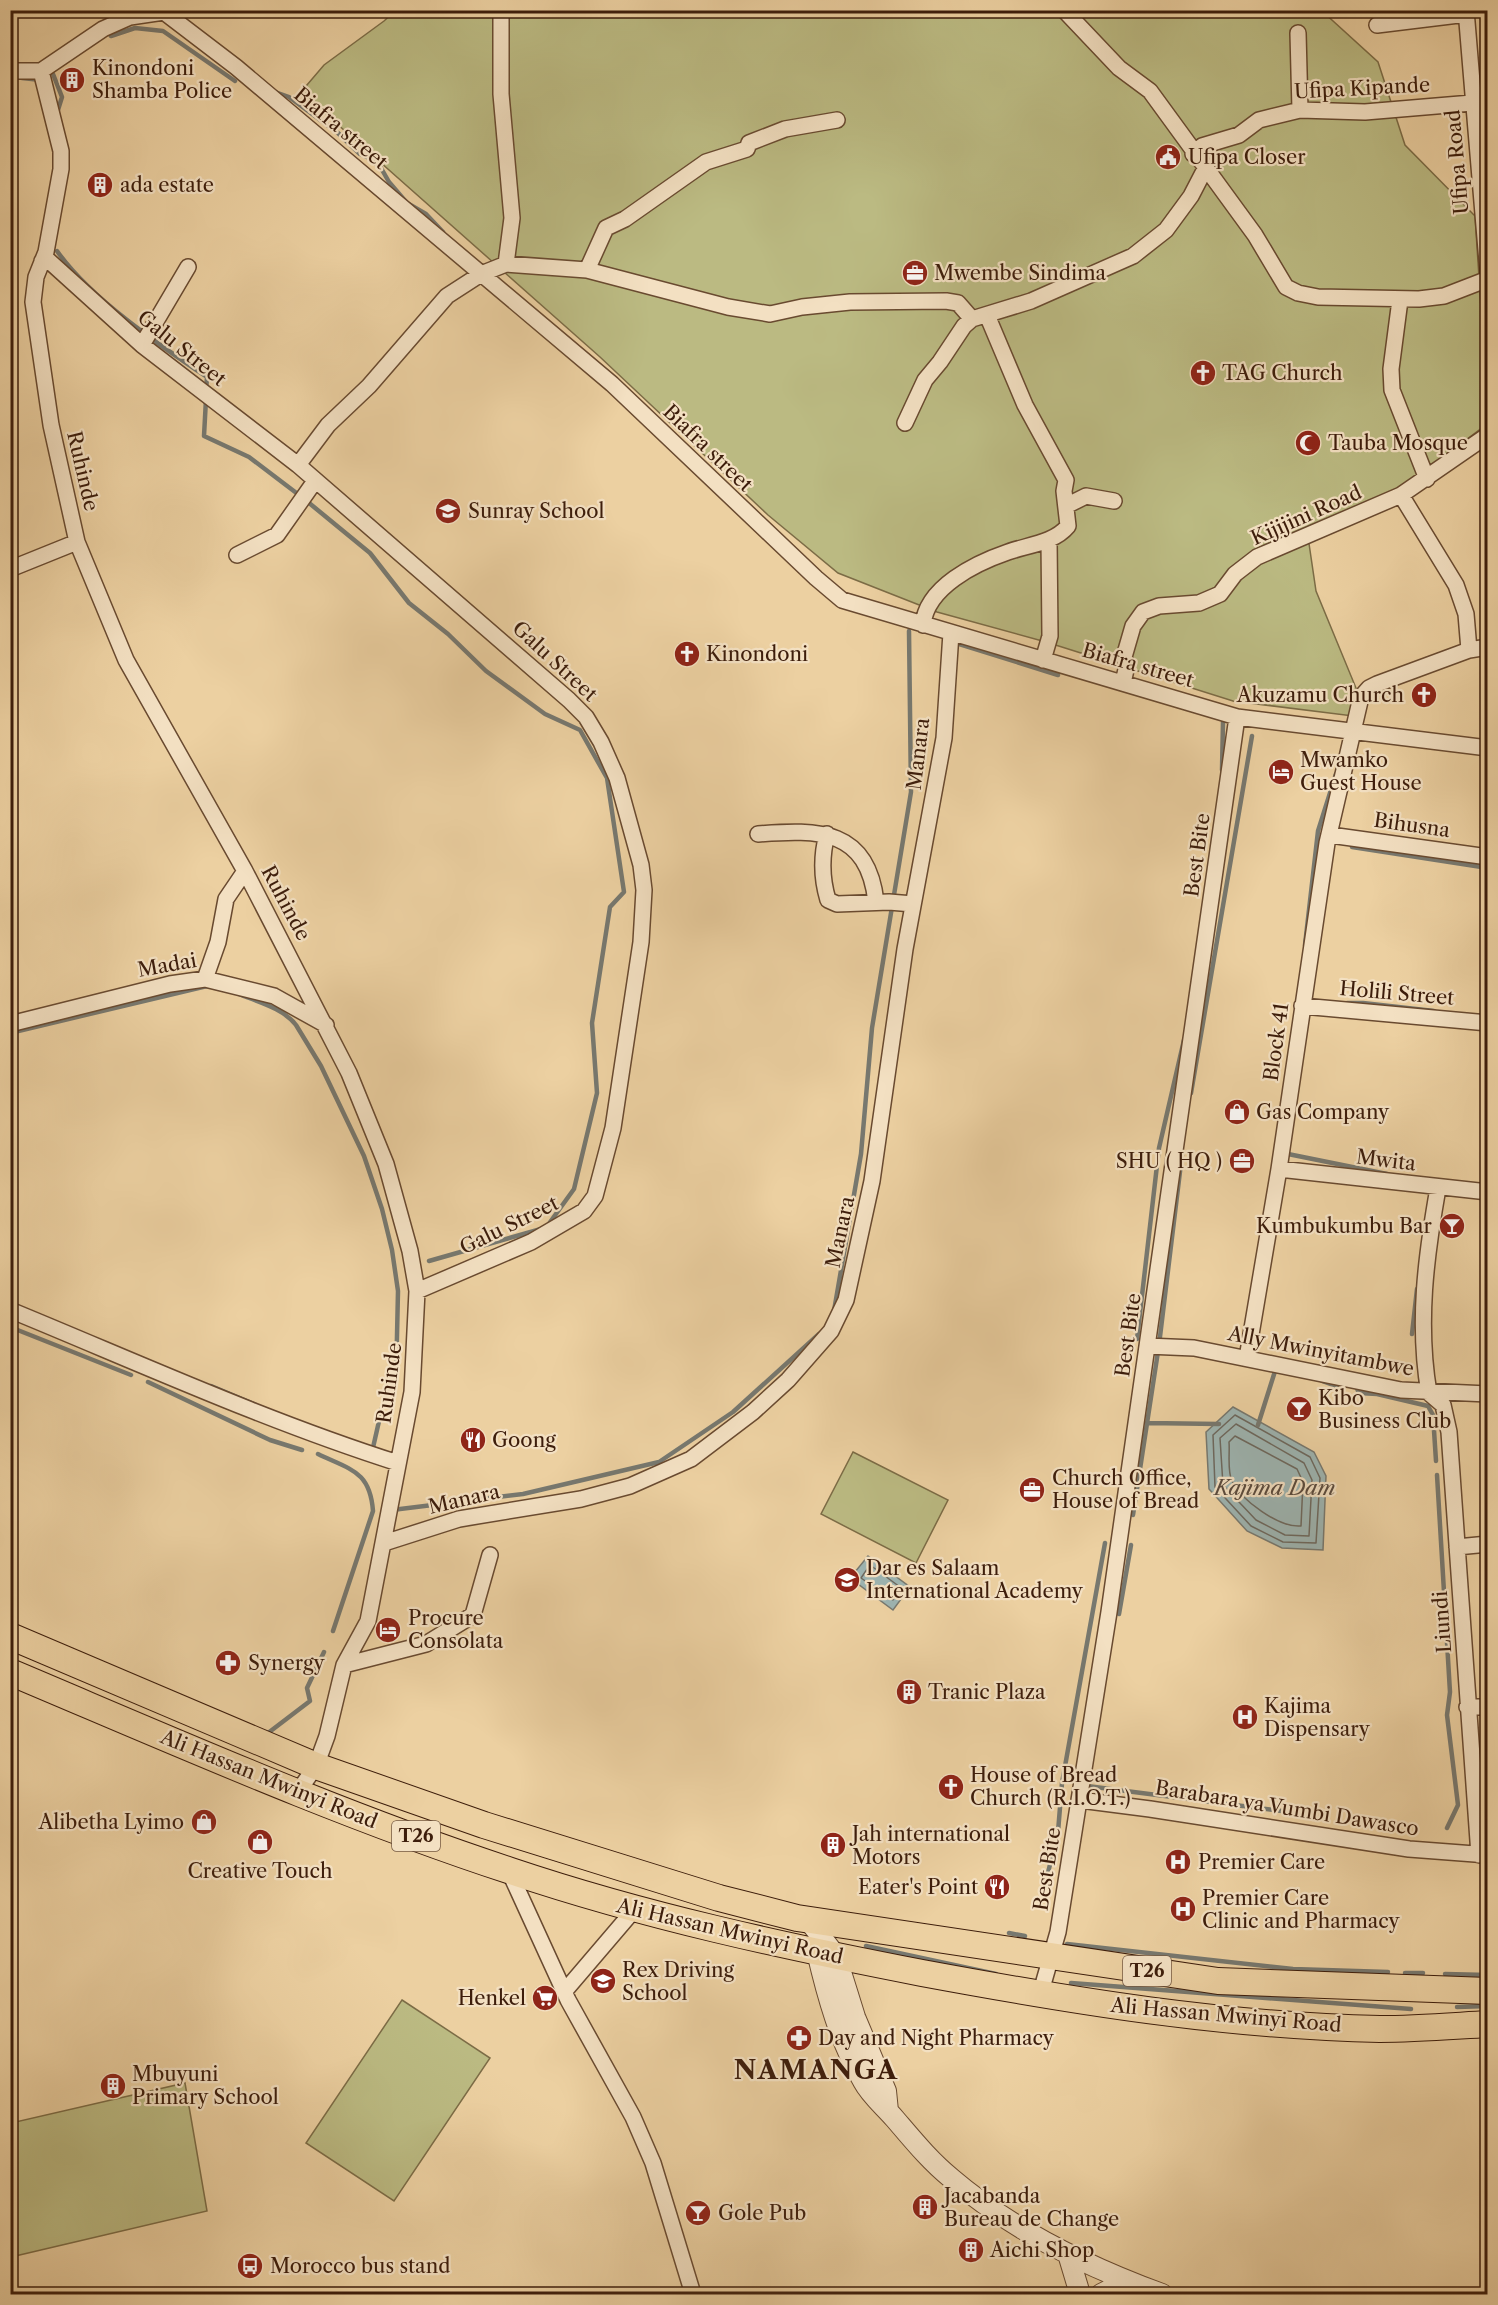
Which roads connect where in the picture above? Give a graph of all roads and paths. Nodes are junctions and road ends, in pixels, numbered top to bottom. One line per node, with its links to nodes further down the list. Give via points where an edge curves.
1 (501, 10): 15 (street, via 501,94 512,218)
2 (1064, 10): 12 (street, via 1119,68 1150,91)
3 (166, 11): 8 (street, Biafra street, via 130,17 103,29); 18 (street, Biafra street)
4 (1466, 12): 5 (street); 9 (street, Ufipa Road)
5 (1377, 25)
6 (1298, 33): 10 (street)
7 (10, 71): 8 (street)
8 (41, 71): 14 (street, Ruhinde, via 61,151)
9 (1472, 103): 10 (street, Ufipa Kipande, via 1365,112); 19 (street, Ufipa Road)
10 (1300, 110): 12 (street, Ufipa Kipande, via 1259,120 1239,135 1202,146)
11 (837, 120): 17 (street, via 785,129 749,143 747,149 706,162 606,228)
12 (1193, 154): 13 (street)
13 (1205, 169): 21 (street, via 1255,235 1286,286 1318,297); 22 (street, via 1183,208 1152,243 1104,271)
14 (42, 261): 23 (street, Galu Street, via 48,260); 33 (street, Ruhinde, via 33,302 39,360)
15 (506, 264): 17 (street); 18 (street)
16 (188, 267): 23 (street)
17 (587, 270): 22 (street, via 751,312 782,314 802,307 850,302 946,301 958,303)
18 (481, 274): 26 (street, via 447,296 369,386 328,425); 36 (street, Biafra street, via 612,384 843,600)
19 (1488, 274)
20 (1488, 279): 21 (street, via 1444,296)
21 (1400, 300): 27 (street, via 1392,390)
22 (979, 317): 24 (street, via 925,380); 31 (street, via 1066,480)
23 (142, 345): 26 (street, Galu Street)
24 (905, 423)
25 (1488, 435): 27 (street, Kijijini Road)
26 (298, 465): 28 (street, Galu Street)
27 (1427, 478): 29 (street, Kijijini Road)
28 (315, 481): 34 (street, via 277,535); 59 (street, Galu Street, via 586,717 617,778 641,865 644,890 632,1021 613,1128 595,1196 584,1211 531,1242)
29 (1401, 495): 39 (street, via 1456,585 1466,614); 41 (street, Kijijini Road, via 1270,550 1235,574 1220,594 1207,601 1159,606 1143,612 1133,626 1124,657 1127,665)
30 (1114, 501): 31 (street, via 1086,496)
31 (1066, 506): 32 (street, via 1068,526)
32 (1049, 540): 36 (street, via 968,569 938,593 925,611); 40 (street, via 1050,636)
33 (77, 542): 35 (street); 49 (street, Ruhinde, via 126,660)
34 (237, 555)
35 (10, 569)
36 (923, 625): 37 (street, Biafra street)
37 (951, 633): 40 (street, Biafra street); 50 (street, Manara, via 944,738)
38 (1488, 647): 39 (street, Block 41)
39 (1469, 650): 43 (street, Block 41, via 1369,688 1361,697)
40 (1043, 660): 41 (street, Biafra street)
41 (1123, 683): 42 (street, Biafra street)
42 (1238, 717): 43 (street, Biafra street); 61 (street, Best Bite)
43 (1353, 734): 44 (street, Biafra street); 47 (street, Block 41)
44 (1488, 748)
45 (758, 834): 46 (street)
46 (827, 834): 50 (street, via 853,846 875,886); 50 (street, via 822,854 828,900 845,904)
47 (1330, 835): 48 (street, Bihusna); 52 (street, Block 41)
48 (1488, 857)
49 (245, 871): 51 (street, via 226,899 218,942); 55 (street, Ruhinde)
50 (894, 903): 66 (street, Manara, via 862,1236 846,1300 831,1332 753,1412 691,1459 630,1486 581,1499 459,1519)
51 (205, 979): 54 (street, Madai); 55 (street, Madai, via 274,996)
52 (1302, 1006): 53 (street, Holili Street); 56 (street, Block 41)
53 (1488, 1023)
54 (10, 1024)
55 (326, 1025): 59 (street, Ruhinde, via 366,1109 386,1164)
56 (1279, 1169): 57 (street, Mwita); 62 (street, Block 41)
57 (1438, 1188): 58 (street, Mwita); 63 (street, via 1423,1294 1422,1333)
58 (1488, 1192)
59 (417, 1291): 65 (street, Ruhinde, via 412,1392)
60 (10, 1310): 65 (street, via 274,1420)
61 (1147, 1346): 62 (street, Ally Mwinyitambwe, via 1194,1348); 77 (street, Best Bite)
62 (1247, 1358): 63 (street, Ally Mwinyitambwe)
63 (1429, 1393): 64 (street, Ally Mwinyitambwe); 68 (street, Liundi, via 1443,1405 1449,1432)
64 (1488, 1394)
65 (398, 1463): 66 (street, Ruhinde)
66 (384, 1544): 71 (street, Ruhinde, via 368,1621)
67 (1488, 1544): 68 (street)
68 (1457, 1547): 73 (street, Liundi)
69 (490, 1555): 71 (street, via 473,1615 426,1644)
70 (10, 1636): 75 (highway, Ali Hassan Mwinyi Road / T26)
71 (344, 1665): 75 (street, Ruhinde)
72 (10, 1672): 76 (highway, Ali Hassan Mwinyi Road / T26)
73 (1467, 1707): 74 (street); 78 (street, Liundi)
74 (1488, 1707)
75 (316, 1767): 76 (street, Ruhinde); 81 (highway, Ali Hassan Mwinyi Road / T26, via 484,1825 719,1898)
76 (297, 1794): 79 (highway, Ali Hassan Mwinyi Road / T26)
77 (1080, 1800): 78 (street, Barabara ya Vumbi Dawasco, via 1409,1849); 83 (street, Best Bite, via 1058,1932)
78 (1483, 1855)
79 (509, 1871): 80 (highway, Ali Hassan Mwinyi Road / T26); 85 (street)
80 (634, 1910): 82 (highway, Ali Hassan Mwinyi Road / T26); 85 (street)
81 (809, 1921): 82 (street); 83 (highway, Ali Hassan Mwinyi Road / T26)
82 (826, 1954): 86 (highway, Ali Hassan Mwinyi Road / T26); 88 (street, via 886,2091 888,2111 952,2179)
83 (1050, 1958): 84 (highway, Ali Hassan Mwinyi Road / T26, via 1218,1981); 86 (street, Best Bite)
84 (1488, 1991)
85 (564, 1992): 90 (street, via 633,2116 653,2163)
86 (1040, 1995): 87 (highway, Ali Hassan Mwinyi Road / T26, via 1207,2018 1379,2029)
87 (1488, 2024)
88 (1068, 2254): 89 (street); 91 (street)
89 (1140, 2286): 92 (street, via 1117,2286); 93 (street)
90 (693, 2295)
91 (1080, 2295)
92 (1101, 2295)
93 (1162, 2295)

